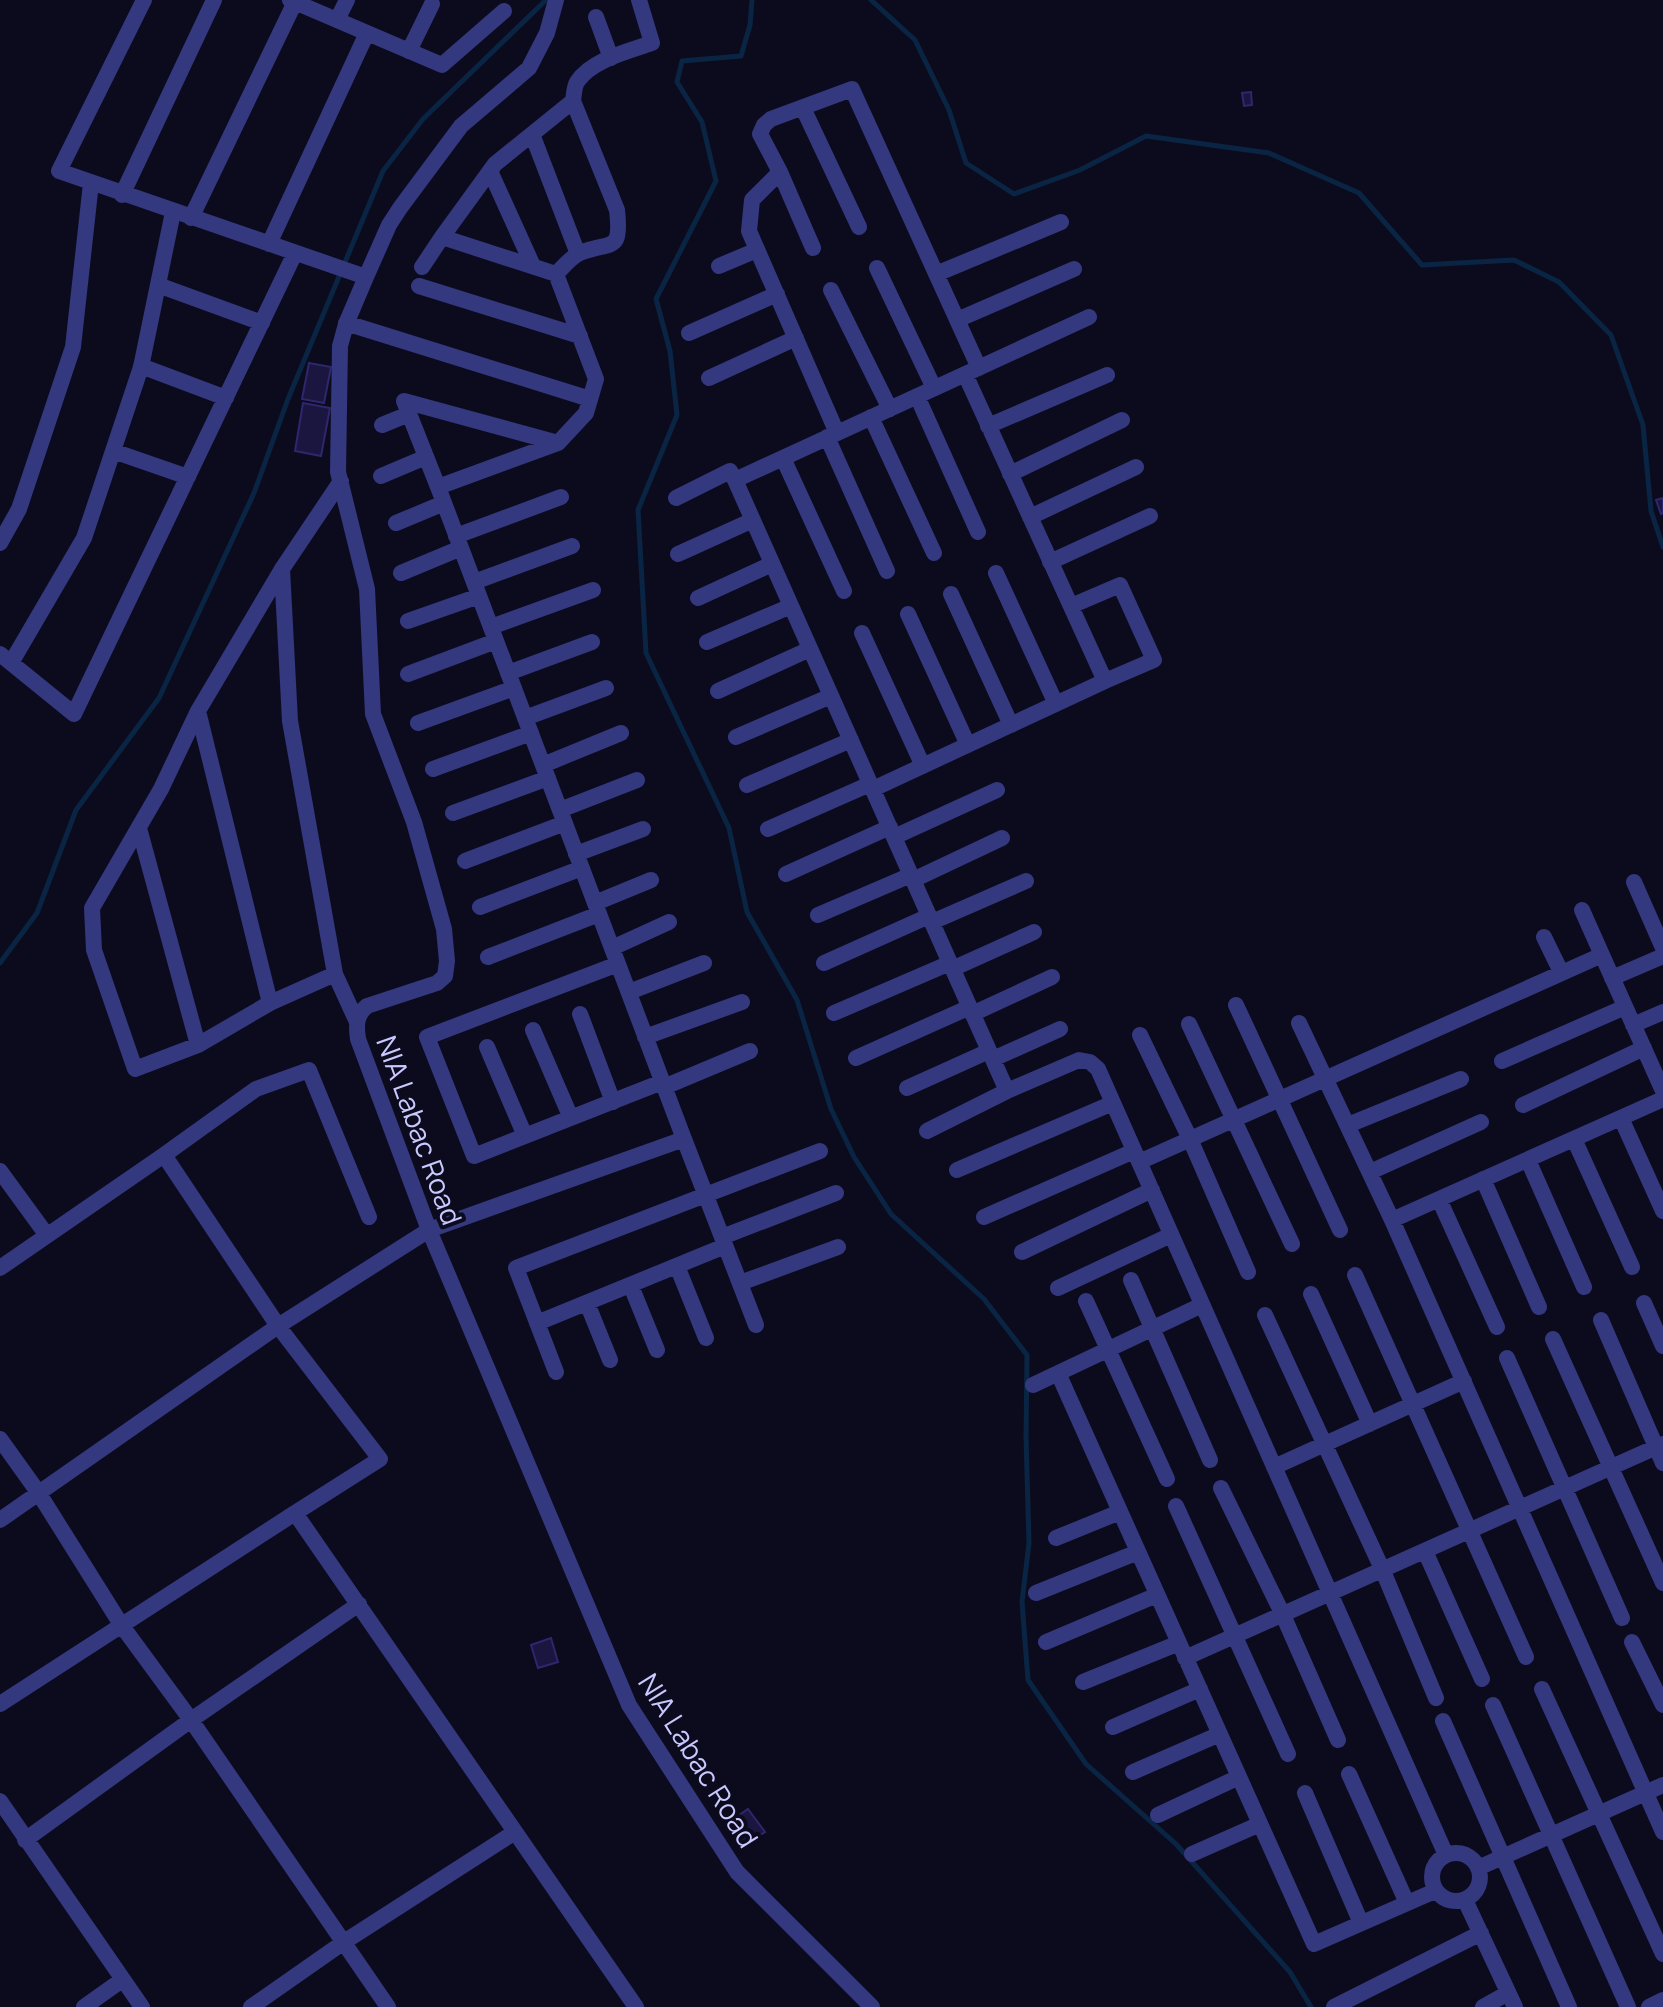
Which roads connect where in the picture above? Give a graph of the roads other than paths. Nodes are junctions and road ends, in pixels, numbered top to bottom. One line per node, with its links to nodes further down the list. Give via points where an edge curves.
1 (144, 0): 19 (street, via 59,171)
2 (214, 0): 20 (street)
3 (347, 0): 10 (street)
4 (556, 0): 38 (street, NIA Labac Road, via 529,68 461,126 400,208)
5 (639, 0): 13 (street, via 652,43)
6 (292, 1): 10 (street); 22 (street)
7 (432, 4): 12 (street)
8 (504, 11): 12 (street, via 442,65)
9 (596, 17): 13 (street)
10 (337, 20): 11 (street)
11 (367, 33): 12 (street); 26 (street)
12 (409, 51)
13 (611, 58): 14 (street, via 576,83)
14 (573, 101): 16 (street); 30 (street, via 619,227 611,246)
15 (803, 108): 18 (street, via 771,119 760,134); 24 (street); 37 (street, via 852,89)
16 (532, 134): 17 (street); 30 (street)
17 (490, 171): 25 (street); 31 (street)
18 (780, 172): 27 (street); 28 (street, via 752,200 749,231)
19 (91, 183): 20 (street); 84 (street, via 73,347 19,509)
20 (122, 195): 21 (street)
21 (173, 212): 22 (street); 39 (street)
22 (191, 218): 26 (street)
23 (1061, 222): 37 (street)
24 (859, 227)
25 (442, 237): 31 (street); 33 (street)
26 (269, 244): 29 (street)
27 (813, 248)
28 (757, 250): 32 (street); 42 (street)
29 (295, 253): 38 (street); 45 (street)
30 (578, 254): 36 (street)
31 (533, 266): 36 (street)
32 (719, 266)
33 (422, 267)
34 (877, 268): 54 (street)
35 (1074, 269): 44 (street)
36 (556, 274): 48 (street)
37 (936, 274): 44 (street)
38 (360, 275): 46 (street, NIA Labac Road)
39 (158, 285): 45 (street); 50 (street)
40 (419, 286): 48 (street)
41 (831, 290): 58 (street)
42 (777, 294): 47 (street); 49 (street)
43 (1089, 317): 51 (street)
44 (957, 320): 51 (street)
45 (262, 323): 56 (street)
46 (346, 323): 57 (street); 74 (street, NIA Labac Road, via 340,346)
47 (689, 333)
48 (580, 336): 57 (street, via 596,379)
49 (796, 338): 53 (street); 64 (street)
50 (141, 366): 56 (street); 66 (street)
51 (972, 371): 54 (street); 63 (street)
52 (1107, 375): 63 (street)
53 (709, 378)
54 (934, 388): 55 (street)
55 (917, 396): 58 (street); 82 (street)
56 (226, 398): 72 (street)
57 (590, 399): 65 (street, via 586,413)
58 (890, 409): 60 (street)
59 (409, 414): 62 (street); 65 (street, via 404,401); 67 (street)
60 (871, 417): 64 (street); 86 (street)
61 (1122, 420): 70 (street)
62 (382, 425)
63 (988, 426): 70 (street)
64 (832, 435): 68 (street); 91 (street)
65 (558, 443): 75 (street)
66 (113, 451): 72 (street); 108 (street, via 84,538)
67 (426, 457): 71 (street); 75 (street)
68 (783, 458): 73 (street); 96 (street)
69 (1136, 467): 79 (street)
70 (1010, 474): 79 (street)
71 (381, 476)
72 (188, 477): 108 (street, via 74,714)
73 (735, 480): 77 (street, via 730,471); 80 (street)
74 (341, 481): 90 (street); 174 (street, NIA Labac Road, via 367,589 373,714 414,822 444,929 447,961 445,976 437,983 367,1006)
75 (441, 495): 81 (street); 83 (street)
76 (561, 497): 83 (street)
77 (676, 498)
78 (1150, 516): 88 (street)
79 (1030, 517): 88 (street)
80 (753, 520): 87 (street); 89 (street)
81 (396, 523)
82 (978, 532)
83 (459, 542): 92 (street); 94 (street)
84 (0, 543)
85 (572, 546): 94 (street)
86 (934, 553)
87 (678, 554)
88 (1050, 562): 100 (street)
89 (772, 564): 98 (street); 99 (street)
90 (282, 569): 116 (street); 162 (street, via 290,721)
91 (887, 571)
92 (401, 573)
93 (996, 573): 115 (street)
94 (476, 589): 102 (street); 104 (street)
95 (593, 590): 104 (street)
96 (844, 591)
97 (951, 594): 119 (street)
98 (698, 598)
99 (791, 606): 106 (street); 107 (street)
100 (1071, 606): 111 (street); 111 (street, via 1120,585 1126,597 1154,660)
101 (908, 614): 123 (street)
102 (408, 621)
103 (862, 633): 124 (street)
104 (493, 634): 109 (street); 110 (street)
105 (592, 642): 110 (street)
106 (707, 642)
107 (810, 649): 113 (street); 114 (street)
108 (6, 658)
109 (408, 674)
110 (511, 681): 117 (street); 118 (street)
111 (1105, 681): 115 (street)
112 (606, 688): 118 (street)
113 (718, 691)
114 (831, 696): 121 (street); 122 (street)
115 (1056, 704): 119 (street)
116 (198, 711): 133 (street); 167 (street)
117 (418, 723)
118 (528, 725): 125 (street); 126 (street)
119 (1011, 725): 123 (street)
120 (621, 733): 126 (street)
121 (736, 737)
122 (851, 740): 128 (street); 129 (street)
123 (968, 745): 124 (street)
124 (923, 766): 129 (street)
125 (433, 769)
126 (545, 772): 131 (street); 132 (street)
127 (637, 780): 132 (street)
128 (747, 785)
129 (871, 786): 135 (street); 136 (street)
130 (997, 790): 136 (street)
131 (453, 813)
132 (562, 817): 138 (street); 139 (street)
133 (139, 828): 182 (street); 182 (street, via 92,908 94,950 135,1069)
134 (643, 829): 139 (street)
135 (768, 829)
136 (892, 832): 140 (street); 141 (street)
137 (1002, 838): 141 (street)
138 (465, 861)
139 (579, 861): 145 (street); 146 (street)
140 (786, 874)
141 (912, 877): 148 (street); 149 (street)
142 (651, 880): 146 (street)
143 (1026, 881): 149 (street)
144 (1634, 882): 153 (street)
145 (480, 907)
146 (597, 909): 155 (street); 157 (street)
147 (1582, 910): 154 (street)
148 (818, 915)
149 (930, 919): 159 (street); 160 (street)
150 (669, 922): 155 (street)
151 (1034, 932): 160 (street)
152 (1544, 937): 161 (street)
153 (1663, 948)
154 (1602, 955): 161 (street); 164 (street)
155 (615, 956): 165 (street); 207 (street, via 427,1037 474,1156)
156 (1663, 956): 164 (street)
157 (488, 957)
158 (704, 963): 165 (street)
159 (824, 963)
160 (951, 966): 170 (street); 172 (street)
161 (1561, 972): 190 (street)
162 (335, 974): 167 (street); 174 (street)
163 (1052, 977): 170 (street)
164 (1612, 978): 169 (street)
165 (629, 992): 181 (street)
166 (742, 1002): 181 (street)
167 (270, 1003): 182 (street)
168 (1236, 1005): 196 (street)
169 (1625, 1007): 177 (street); 188 (street)
170 (971, 1010): 186 (street); 187 (street)
171 (1663, 1012): 177 (street)
172 (834, 1013)
173 (580, 1014): 198 (street)
174 (357, 1022): 227 (street, NIA Labac Road, via 358,1039)
175 (1299, 1023): 190 (street)
176 (1189, 1024): 203 (street)
177 (1633, 1025): 184 (street)
178 (1060, 1029): 186 (street)
179 (533, 1030): 201 (street)
180 (1140, 1035): 209 (street)
181 (645, 1037): 192 (street)
182 (198, 1045)
183 (487, 1047): 207 (street)
184 (1644, 1048): 189 (street); 200 (street)
185 (750, 1051): 192 (street)
186 (991, 1055): 193 (street); 194 (street)
187 (856, 1058)
188 (1502, 1061)
189 (1659, 1070): 195 (street)
190 (1326, 1079): 196 (street); 205 (street)
191 (1461, 1079): 205 (street)
192 (663, 1085): 198 (street); 208 (street)
193 (907, 1088)
194 (1007, 1091): 199 (street, via 1079,1060 1098,1069); 206 (street)
195 (1663, 1091)
196 (1279, 1099): 203 (street); 228 (street)
197 (1663, 1099): 202 (street)
198 (613, 1102): 201 (street)
199 (1113, 1103): 213 (street); 215 (street)
200 (1523, 1105)
201 (571, 1118): 207 (street)
202 (1621, 1118): 210 (street); 223 (street)
203 (1235, 1119): 209 (street); 232 (street)
204 (1481, 1122): 217 (street)
205 (1348, 1125): 217 (street)
206 (927, 1131)
207 (525, 1136)
208 (684, 1139): 221 (street); 227 (street)
209 (1190, 1139): 213 (street); 238 (street)
210 (1574, 1139): 214 (street); 236 (street)
211 (820, 1151): 221 (street)
212 (164, 1155): 224 (street, via 256,1089 309,1070); 229 (street); 255 (street)
213 (1136, 1156): 219 (street); 225 (street)
214 (1528, 1160): 218 (street); 243 (street)
215 (957, 1170)
216 (0, 1171): 229 (street)
217 (1370, 1172): 226 (street)
218 (1483, 1179): 222 (street); 250 (street)
219 (1152, 1190): 230 (street); 234 (street)
220 (836, 1193): 231 (street)
221 (706, 1196): 231 (street); 253 (street, via 516,1268)
222 (1439, 1199): 226 (street); 256 (street)
223 (1663, 1211)
224 (369, 1217)
225 (984, 1217)
226 (1392, 1220): 267 (street)
227 (429, 1230): 255 (street); 352 (street, NIA Labac Road, via 629,1705 737,1872)
228 (1340, 1230)
229 (46, 1234): 237 (street)
230 (1171, 1235): 244 (street); 249 (street)
231 (724, 1242): 235 (street); 241 (street)
232 (1292, 1244)
233 (838, 1247): 241 (street)
234 (1022, 1252)
235 (677, 1266): 242 (street); 258 (street)
236 (1632, 1267)
237 (0, 1268)
238 (1248, 1272)
239 (1355, 1275): 269 (street)
240 (1131, 1280): 257 (street)
241 (740, 1283): 254 (street)
242 (631, 1286): 247 (street); 262 (street)
243 (1584, 1287)
244 (1058, 1288)
245 (1311, 1294): 270 (street)
246 (1086, 1301): 261 (street)
247 (587, 1303): 253 (street); 264 (street)
248 (1644, 1303): 260 (street)
249 (1202, 1305): 257 (street); 276 (street)
250 (1539, 1307)
251 (1265, 1315): 272 (street)
252 (1601, 1320): 273 (street)
253 (537, 1323): 265 (street)
254 (756, 1325)
255 (278, 1326): 281 (street); 285 (street, via 380,1459)
256 (1497, 1327)
257 (1153, 1328): 261 (street); 274 (street)
258 (706, 1338)
259 (1553, 1339): 277 (street)
260 (1663, 1346)
261 (1109, 1349): 266 (street); 278 (street)
262 (657, 1350)
263 (1507, 1358): 280 (street)
264 (610, 1360)
265 (556, 1372)
266 (1058, 1373): 268 (street); 284 (street)
267 (1464, 1381): 269 (street); 283 (street)
268 (1033, 1385)
269 (1414, 1404): 270 (street); 287 (street)
270 (1370, 1424): 272 (street)
271 (0, 1439): 281 (street)
272 (1325, 1444): 276 (street); 291 (street)
273 (1660, 1446): 275 (street); 277 (street)
274 (1210, 1460)
275 (1663, 1463)
276 (1274, 1467): 294 (street)
277 (1611, 1468): 280 (street); 292 (street)
278 (1167, 1479)
279 (1221, 1488): 297 (street)
280 (1567, 1488): 283 (street); 298 (street)
281 (38, 1492): 286 (street); 299 (street)
282 (1176, 1506): 300 (street)
283 (1521, 1509): 287 (street); 324 (street)
284 (1120, 1512): 288 (street); 290 (street)
285 (295, 1513): 296 (street); 299 (street)
286 (0, 1520)
287 (1470, 1531): 289 (street); 304 (street)
288 (1056, 1538)
289 (1425, 1551): 291 (street); 305 (street)
290 (1138, 1552): 293 (street); 295 (street)
291 (1383, 1571): 294 (street); 309 (street)
292 (1663, 1583)
293 (1036, 1593)
294 (1331, 1594): 297 (street); 334 (street)
295 (1157, 1595): 301 (street); 303 (street)
296 (359, 1604): 313 (street); 329 (street)
297 (1283, 1615): 300 (street); 317 (street)
298 (1622, 1618)
299 (122, 1626): 310 (street); 313 (street)
300 (1235, 1636): 303 (street); 318 (street)
301 (1046, 1642)
302 (1632, 1642): 312 (street)
303 (1182, 1650): 306 (street); 307 (street)
304 (1526, 1657)
305 (1482, 1679)
306 (1083, 1682)
307 (1200, 1689): 315 (street); 316 (street)
308 (1542, 1689): 326 (street)
309 (1436, 1698)
310 (0, 1704)
311 (1493, 1705): 331 (street)
312 (1663, 1705)
313 (191, 1720): 332 (street); 342 (street)
314 (1443, 1721): 335 (street)
315 (1113, 1727)
316 (1220, 1734): 319 (street); 321 (street)
317 (1338, 1740)
318 (1288, 1754)
319 (1133, 1772)
320 (1349, 1774): 339 (street)
321 (1239, 1777): 327 (street); 328 (street)
322 (1663, 1785): 324 (street)
323 (1305, 1793): 340 (street)
324 (1645, 1794): 326 (street); 330 (street)
325 (0, 1801): 332 (street)
326 (1598, 1814): 331 (street); 343 (street)
327 (1158, 1815)
328 (1260, 1824): 333 (street); 340 (street, via 1314,1944)
329 (515, 1832): 342 (street); 351 (street)
330 (1663, 1832)
331 (1552, 1835): 335 (street); 356 (street)
332 (25, 1840): 344 (street)
333 (1192, 1854)
334 (1446, 1855): 336 (street, via 1466,1855); 337 (street, via 1432,1870)
335 (1504, 1856): 336 (street); 355 (street)
336 (1478, 1868): 338 (street, via 1480,1883)
337 (1435, 1891): 338 (street, via 1454,1902); 339 (street)
338 (1465, 1900): 341 (street)
339 (1407, 1903): 340 (street)
340 (1361, 1923)
341 (1481, 1933): 345 (street); 353 (street)
342 (344, 1942): 349 (street); 350 (street)
343 (1663, 1954)
344 (122, 1980): 347 (street); 348 (street)
345 (1511, 2000): 354 (street)
346 (1663, 2000): 357 (street)
347 (84, 2007)
348 (142, 2007)
349 (251, 2007)
350 (388, 2007)
351 (636, 2007)
352 (872, 2007)
353 (1334, 2007)
354 (1483, 2007)
355 (1569, 2007)
356 (1628, 2007)
357 (1649, 2007)

